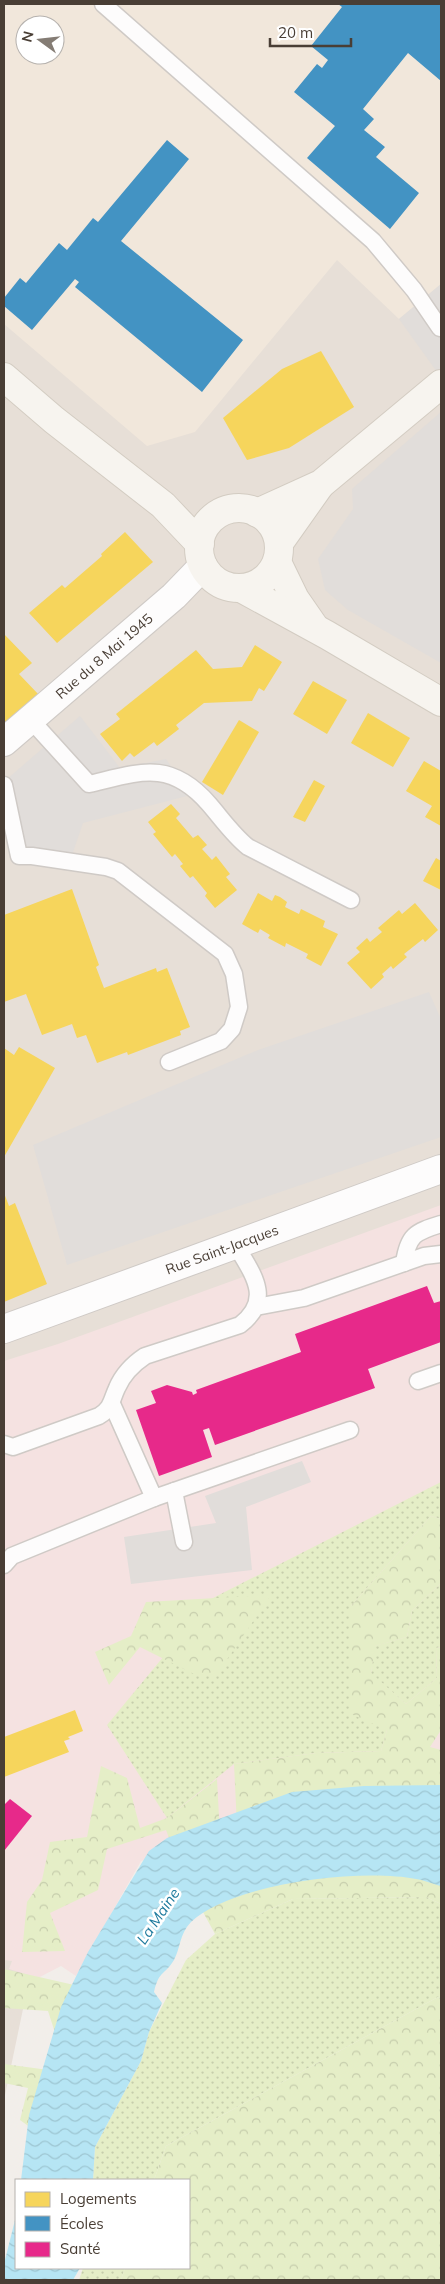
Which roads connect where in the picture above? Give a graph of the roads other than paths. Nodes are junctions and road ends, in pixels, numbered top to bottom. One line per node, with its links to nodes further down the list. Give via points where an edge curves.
1 (103, 4): 2 (lane, via 373,241 414,290)
2 (440, 328)
3 (4, 377): 6 (main road)
4 (441, 384): 5 (main road)
5 (321, 484): 7 (main road); 9 (main road)
6 (163, 505): 8 (main road); 10 (main road)
7 (257, 513): 8 (main road, via 244,508); 9 (main road, via 268,520)
8 (216, 515): 10 (main road, via 205,528)
9 (278, 553): 11 (main road, via 272,571 262,581); 12 (main road, via 295,599)
10 (201, 555): 11 (main road, via 218,583); 14 (street, Rue du 8 Mai 1945, via 174,596)
11 (241, 588): 12 (main road)
12 (317, 630): 13 (main road)
13 (441, 702)
14 (30, 719): 15 (street, Rue du 8 Mai 1945); 17 (lane, via 89,784 146,771 182,780 193,786 248,847)
15 (4, 742)
16 (4, 785): 18 (lane, via 19,856 118,871 224,954 234,974 239,1007 232,1029 221,1041)
17 (351, 900)
18 (169, 1062)
19 (441, 1169): 21 (street, Rue Saint-Jacques)
20 (441, 1224): 23 (lane, via 410,1237)
21 (235, 1244): 24 (lane, via 259,1290); 25 (street, Rue Saint-Jacques)
22 (441, 1254): 23 (lane)
23 (404, 1263): 24 (lane, via 304,1298)
24 (256, 1307): 28 (lane, via 240,1325 145,1356 133,1364 122,1378)
25 (4, 1330)
26 (441, 1373): 27 (lane)
27 (418, 1381)
28 (112, 1404): 30 (lane, via 108,1411 98,1416 12,1447); 32 (lane)
29 (350, 1430): 31 (lane)
30 (4, 1444)
31 (174, 1491): 32 (lane); 33 (lane)
32 (154, 1498): 34 (lane, via 12,1556)
33 (184, 1542)
34 (4, 1565)

